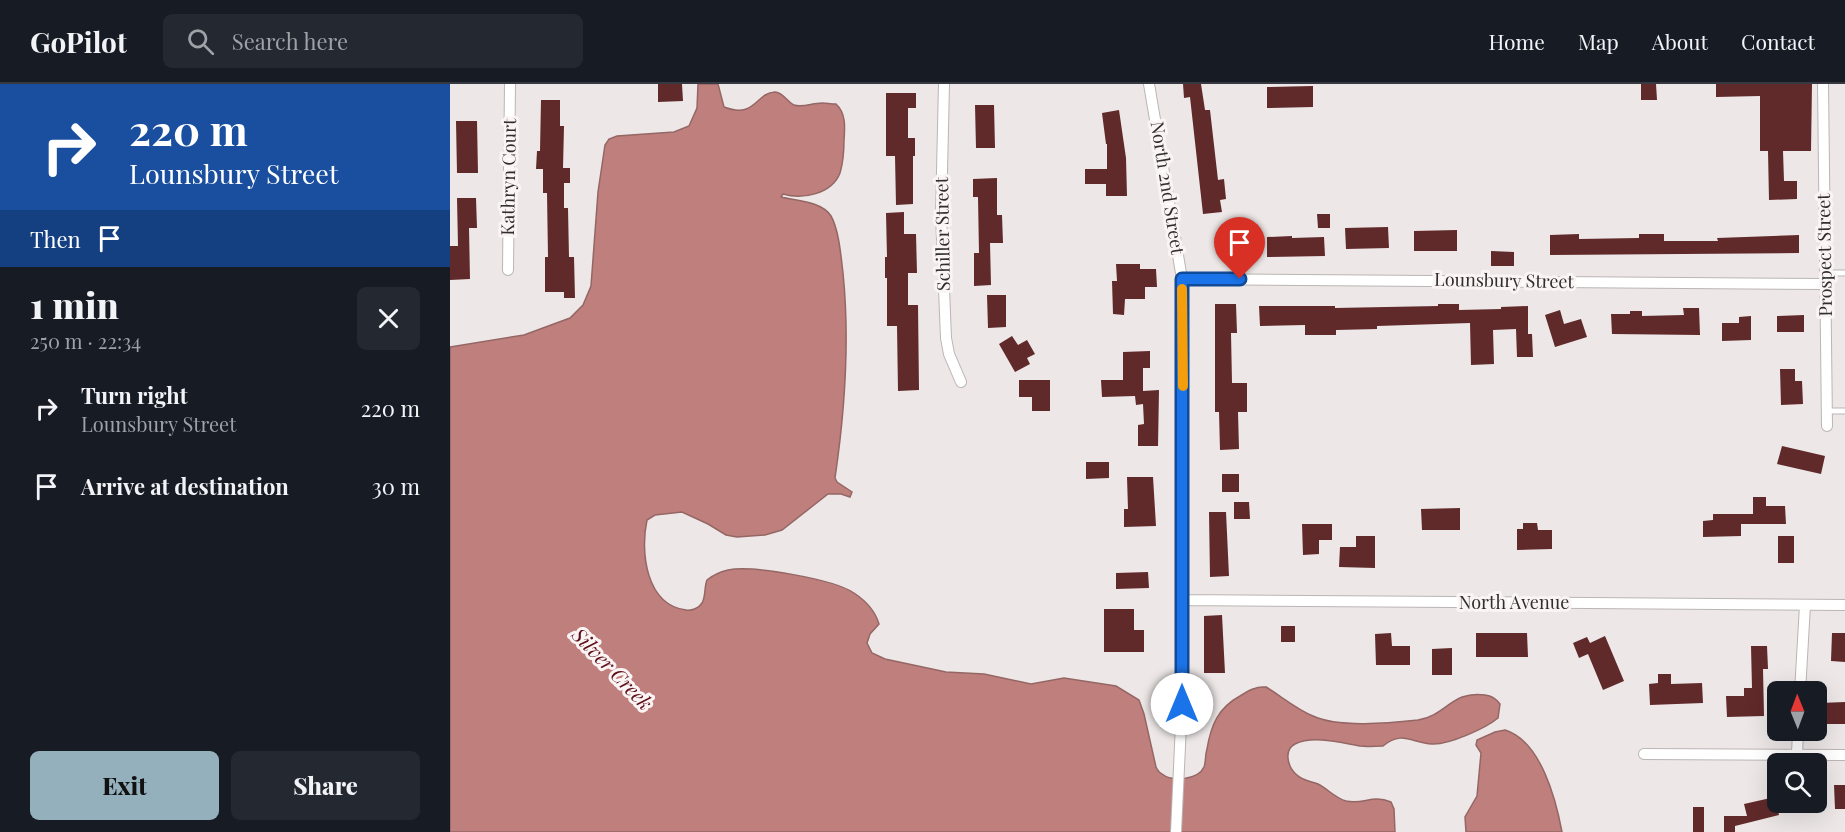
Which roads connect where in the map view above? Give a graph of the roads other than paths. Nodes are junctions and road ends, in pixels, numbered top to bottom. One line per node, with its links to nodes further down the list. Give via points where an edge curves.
1 (510, 84): 5 (street, Kathryn Court)
2 (944, 84): 9 (street, Schiller Street, via 941,215 946,338)
3 (1149, 84): 7 (street, North 2nd Street)
4 (1823, 84): 8 (street, Prospect Street)
5 (508, 270)
6 (1845, 273): 8 (lane)
7 (1182, 279): 8 (street, Lounsbury Street); 13 (street, North 2nd Street)
8 (1826, 279): 10 (street, Prospect Street)
9 (961, 382)
10 (1826, 411): 11 (lane); 12 (street, Prospect Street)
11 (1845, 411)
12 (1827, 426)
13 (1182, 600): 14 (street, North Avenue); 21 (street, North 2nd Street)
14 (1805, 605): 15 (street, North Avenue); 16 (street)
15 (1845, 605)
16 (1801, 681)
17 (1644, 754): 18 (street)
18 (1767, 755)
19 (1827, 755): 20 (street)
20 (1845, 755)
21 (1176, 832)

